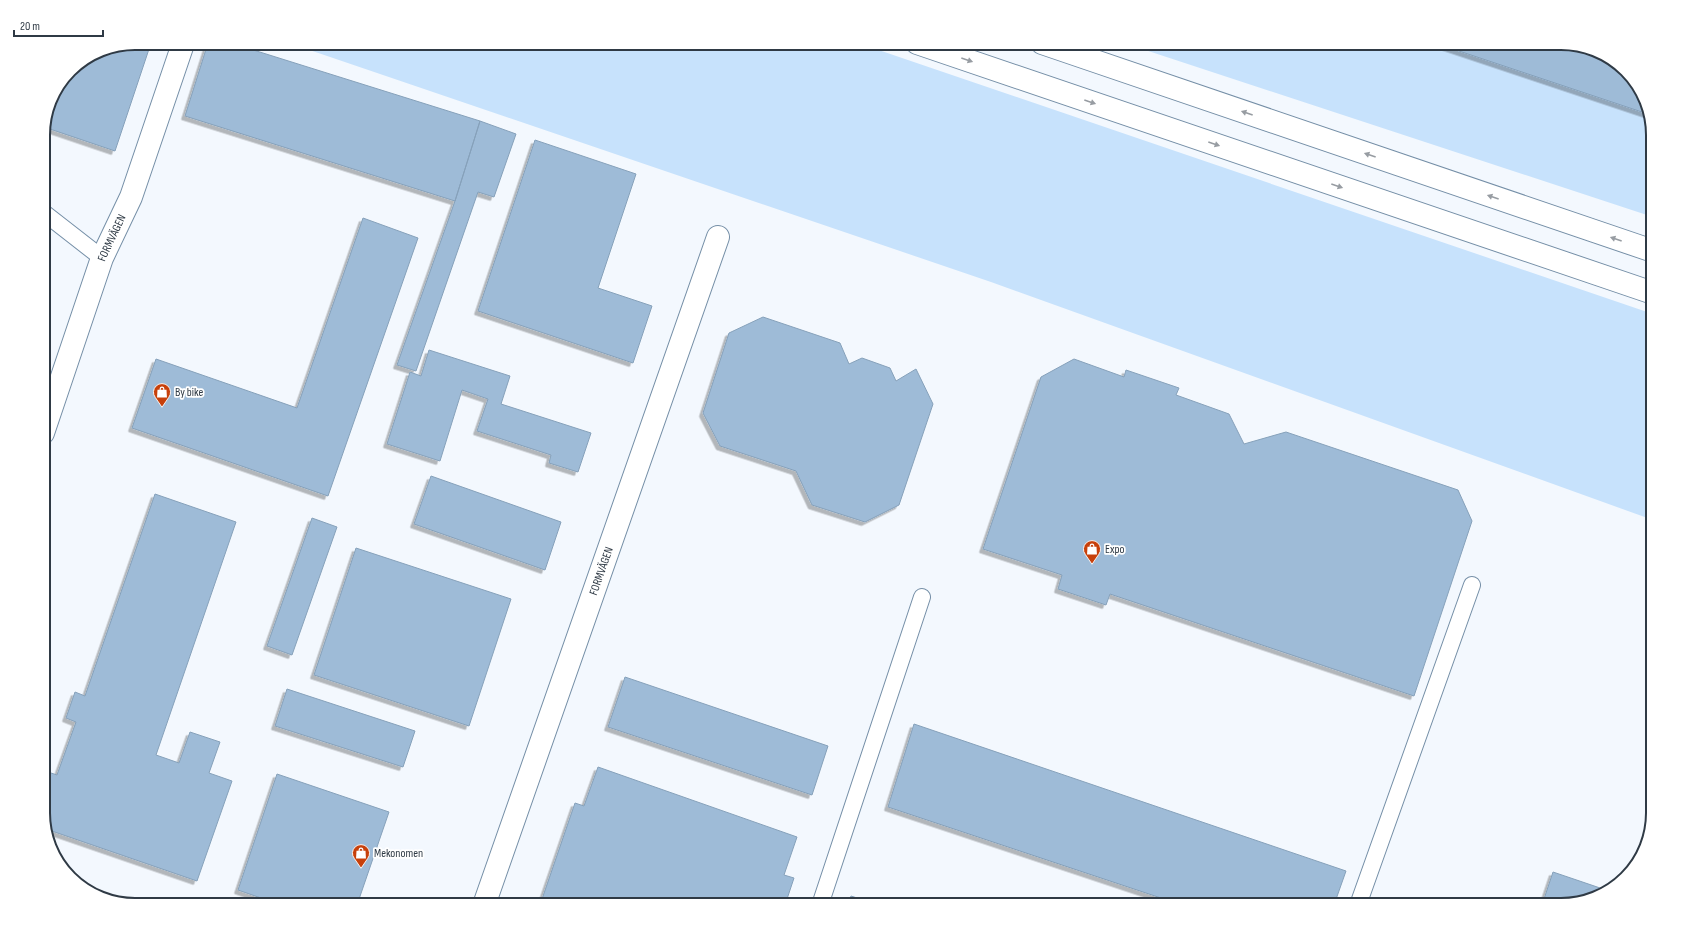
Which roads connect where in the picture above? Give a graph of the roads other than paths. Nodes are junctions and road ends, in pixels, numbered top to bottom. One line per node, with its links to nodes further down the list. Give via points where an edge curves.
1 (181, 50): 7 (main road, FORMVÄGEN, via 131,198)
2 (938, 50): 8 (main road, one-way to 8)
3 (1063, 50): 6 (main road, one-way to 3)
4 (50, 217): 7 (lane)
5 (718, 237): 12 (main road, FORMVÄGEN)
6 (1646, 249)
7 (102, 258): 9 (main road, FORMVÄGEN)
8 (1646, 291)
9 (50, 412)
10 (1472, 585): 14 (lane)
11 (922, 597): 13 (lane)
12 (486, 898)
13 (822, 898)
14 (1360, 898)

